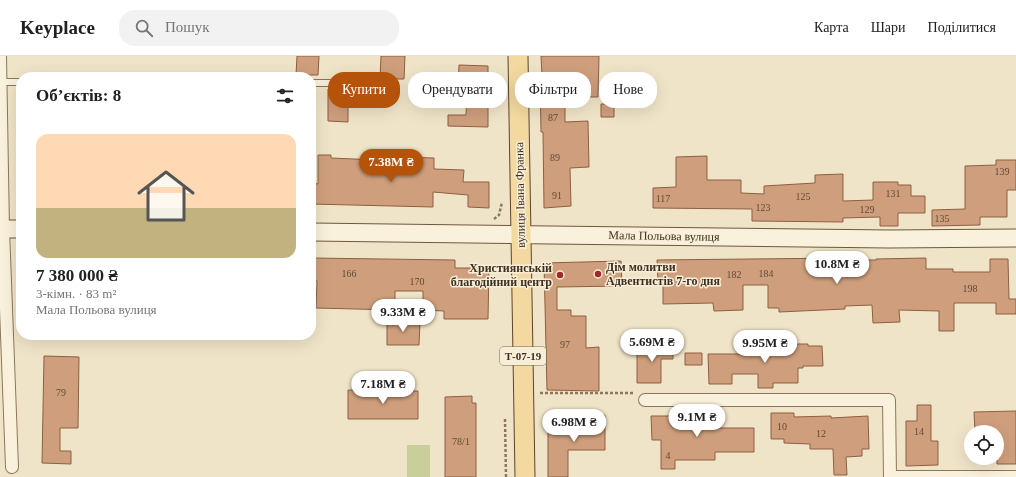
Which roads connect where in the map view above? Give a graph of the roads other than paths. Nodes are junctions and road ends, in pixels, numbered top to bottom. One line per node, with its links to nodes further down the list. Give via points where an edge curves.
1 (0, 56): 3 (street)
2 (518, 56): 10 (main road, вулиця Івана Франка / Т-07-19)
3 (1, 82): 4 (lane); 7 (street)
4 (16, 82)
5 (316, 83): 6 (lane)
6 (328, 83)
7 (2, 229): 8 (street); 13 (street)
8 (16, 229)
9 (316, 232): 10 (street, Мала Польова вулиця)
10 (521, 234): 11 (street, Мала Польова вулиця, via 889,239); 14 (main road, вулиця Івана Франка / Т-07-19)
11 (1016, 238)
12 (645, 400): 15 (street, via 889,400)
13 (12, 467)
14 (524, 477)
15 (890, 477): 16 (street)
16 (1016, 477)

